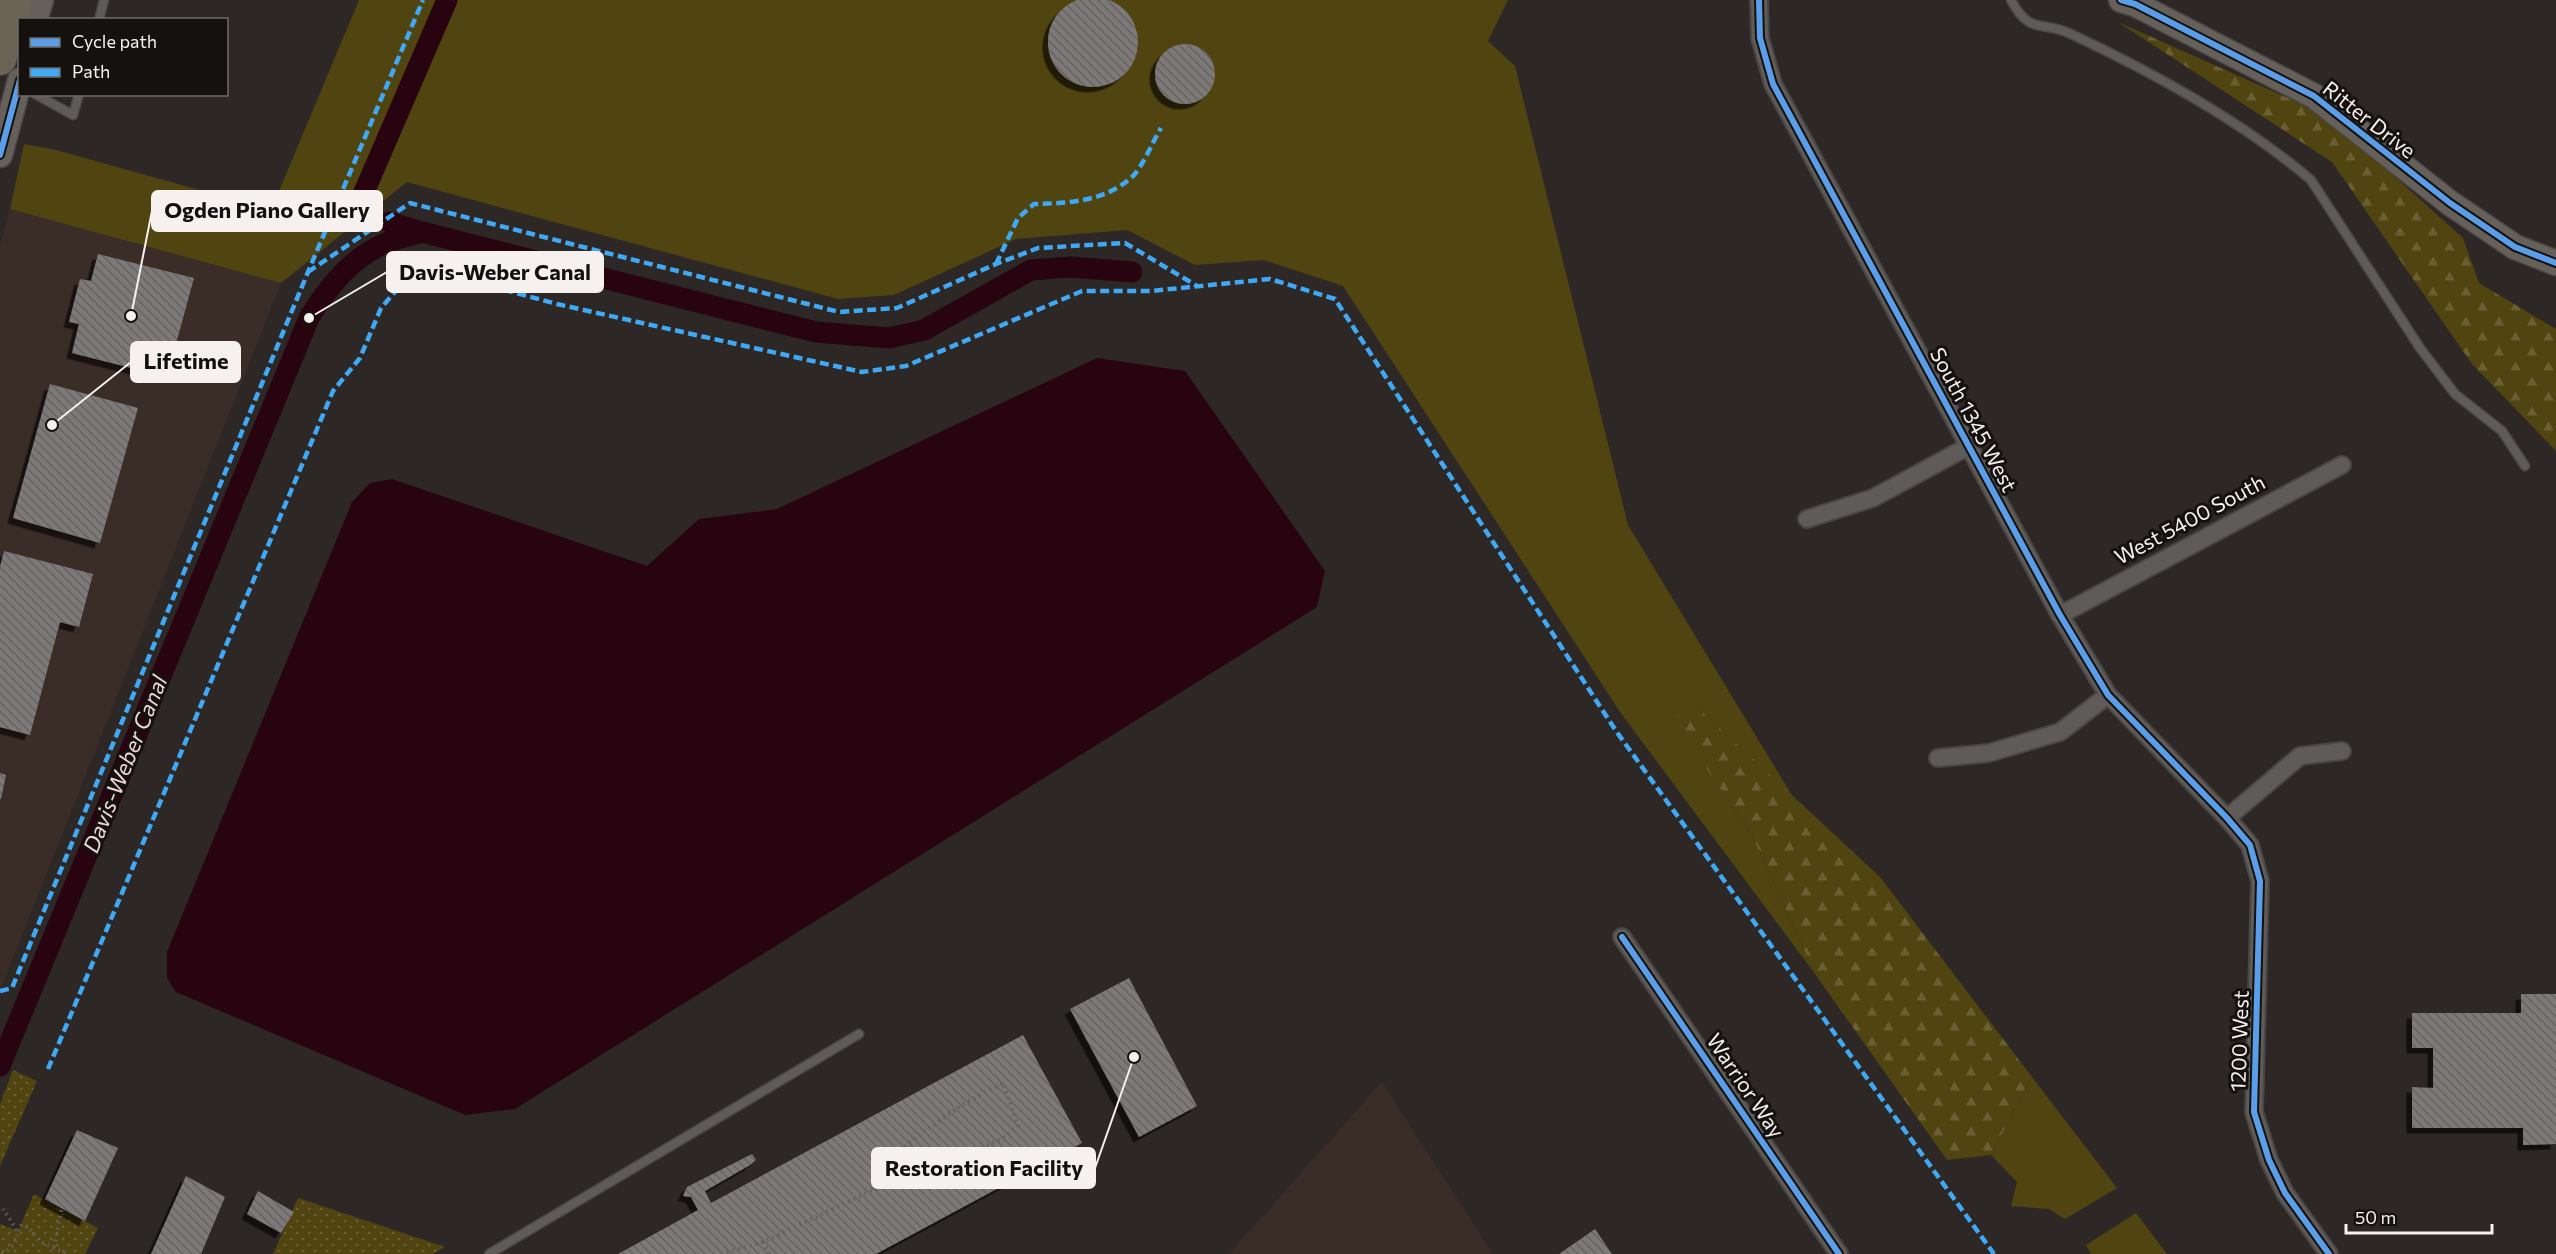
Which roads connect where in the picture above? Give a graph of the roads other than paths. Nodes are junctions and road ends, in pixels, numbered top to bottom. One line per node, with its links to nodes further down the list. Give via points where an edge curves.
1 (16, 0): 9 (highway)
2 (41, 0): 7 (street)
3 (104, 0): 8 (lane)
4 (1759, 0): 15 (street, South 1345 West, via 1760,38 1773,84)
5 (2011, 0): 17 (lane, via 2019,15 2035,26 2064,30 2123,59 2232,124 2311,180 2420,348 2455,394 2502,431)
6 (2121, 0): 14 (street, Ritter Drive, via 2314,96 2450,203 2515,248)
7 (36, 18)
8 (100, 18)
9 (0, 59)
10 (20, 96): 13 (street)
11 (40, 96): 12 (lane, via 73,115)
12 (78, 96)
13 (0, 155)
14 (2556, 263)
15 (1968, 446): 18 (street, via 1873,498); 19 (street, South 1345 West)
16 (2342, 465): 19 (street, West 5400 South)
17 (2525, 466)
18 (1807, 519)
19 (2060, 615): 20 (street, South 1345 West)
20 (2108, 695): 22 (street, via 2060,732 1989,753); 23 (street, South 1345 West)
21 (2342, 751): 23 (street, via 2300,756)
22 (1938, 758)
23 (2227, 818): 28 (street, 1200 West, via 2250,845 2260,881 2254,1112 2269,1160 2285,1193)
24 (1622, 937): 27 (street, Warrior Way)
25 (859, 1034): 26 (lane)
26 (489, 1254)
27 (1839, 1254)
28 (2329, 1254)

